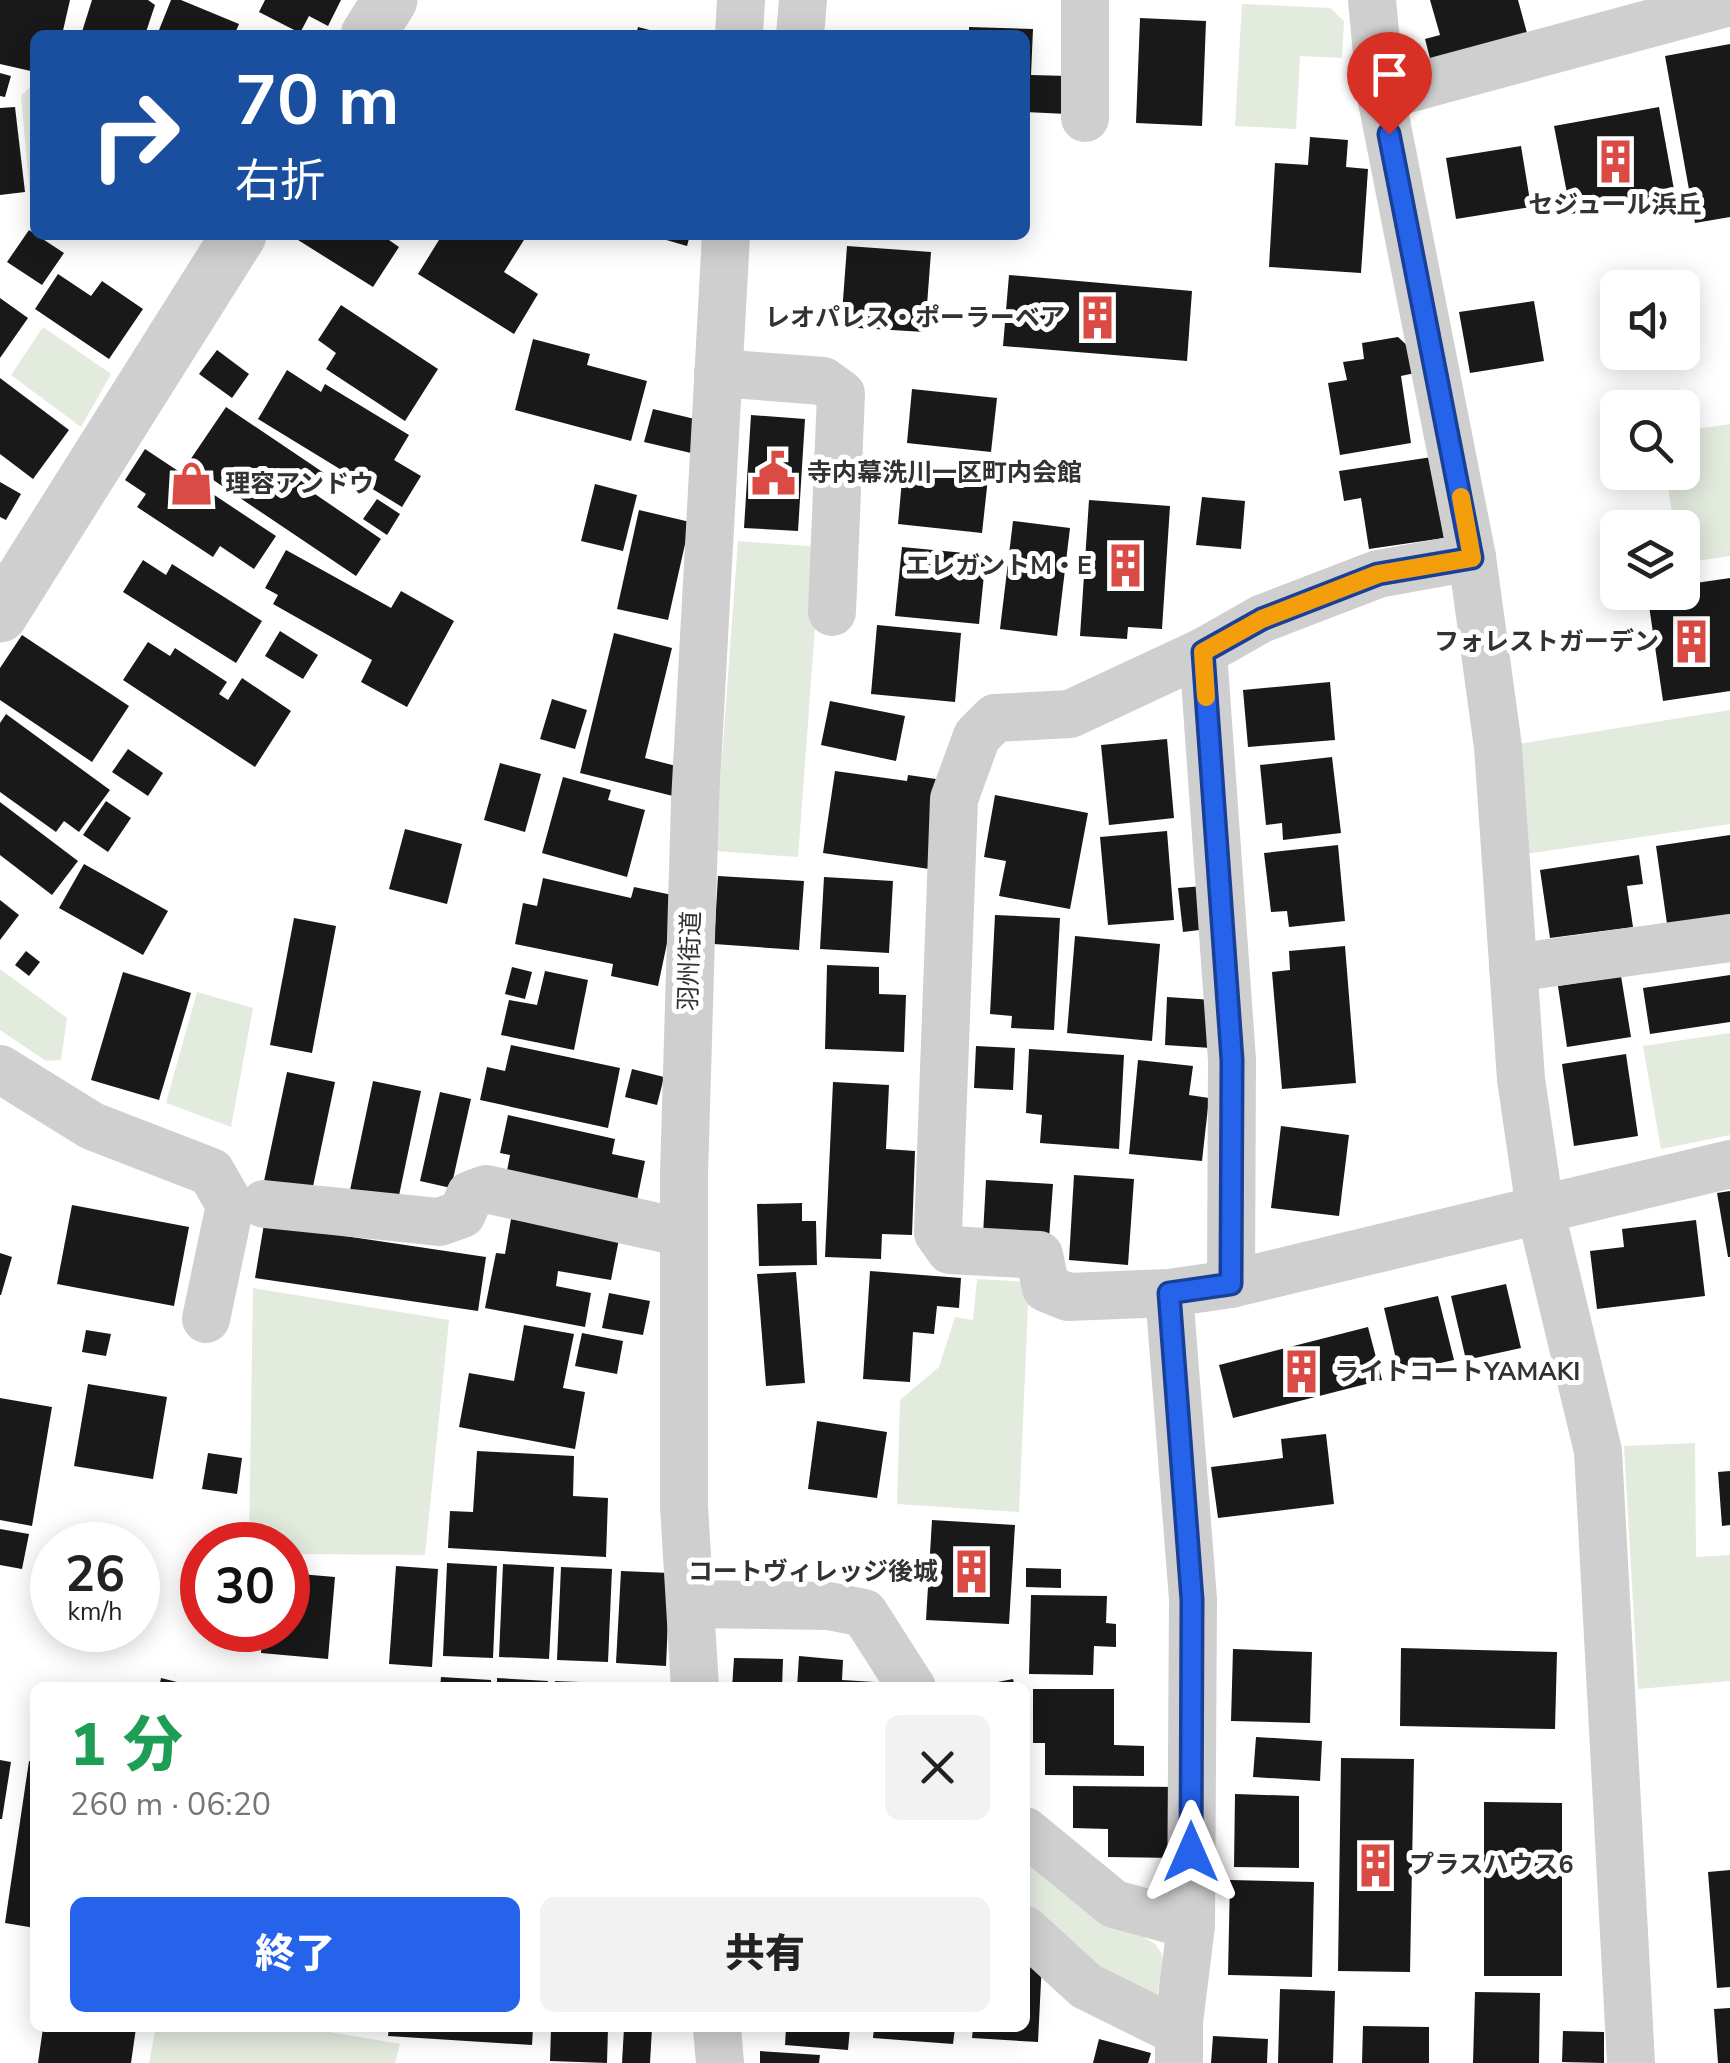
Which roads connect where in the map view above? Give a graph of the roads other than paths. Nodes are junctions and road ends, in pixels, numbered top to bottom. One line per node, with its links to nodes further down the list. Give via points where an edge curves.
1 (390, 0): 7 (street)
2 (741, 0): 8 (street)
3 (803, 0): 9 (street)
4 (1086, 0): 11 (street)
5 (1372, 0): 10 (street)
6 (1730, 2): 10 (street)
7 (371, 30)
8 (739, 30)
9 (800, 30)
10 (1381, 96): 15 (street)
11 (1084, 118)
12 (236, 240): 17 (street)
13 (726, 240): 14 (street, 羽州街道)
14 (718, 373): 16 (street, via 823,381 841,394); 25 (street, 羽州街道, via 695,802)
15 (1472, 558): 18 (street, via 1378,574 1262,619); 20 (street, via 1498,747)
16 (832, 612)
17 (0, 615)
18 (1203, 652): 26 (street, via 1232,1060); 27 (street, via 1070,714 995,718 977,736 954,799 938,1233 950,1250 1039,1255 1046,1288 1068,1297)
19 (1730, 938): 20 (street)
20 (1512, 968): 24 (street)
21 (0, 1069): 28 (street, via 92,1126 211,1172 230,1205)
22 (1730, 1164): 24 (street)
23 (264, 1204): 25 (street, via 440,1222 462,1214 470,1196 486,1189)
24 (1540, 1209): 26 (street); 38 (street, via 1598,1452)
25 (684, 1233): 29 (street, 羽州街道, via 684,1506)
26 (1231, 1284): 27 (street)
27 (1169, 1293): 33 (street, via 1192,1600)
28 (206, 1319)
29 (691, 1604): 30 (street, 羽州街道); 31 (street, via 829,1606 864,1613)
30 (695, 1682)
31 (908, 1682)
32 (1030, 1835): 33 (street, via 1114,1904)
33 (1190, 1924): 36 (street)
34 (1030, 1935): 36 (street, via 1086,1986)
35 (717, 2032): 37 (street)
36 (1179, 2047)
37 (720, 2063)
38 (1630, 2063)

